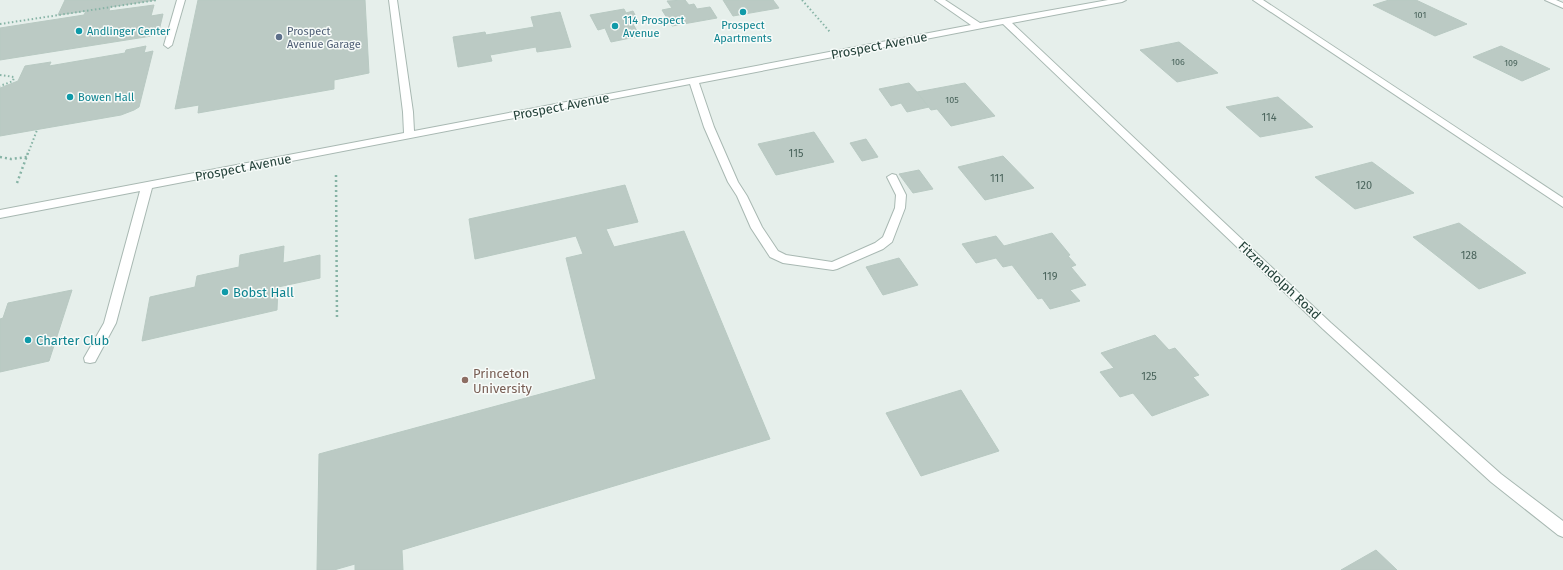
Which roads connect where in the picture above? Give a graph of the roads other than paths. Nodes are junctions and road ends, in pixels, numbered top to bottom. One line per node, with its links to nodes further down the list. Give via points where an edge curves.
1 (181, 0): 10 (street)
2 (393, 0): 12 (street)
3 (939, 0): 9 (street)
4 (1122, 0): 8 (street, Prospect Avenue)
5 (1257, 0): 15 (street)
6 (1549, 0): 7 (street)
7 (1563, 6)
8 (1005, 21): 9 (street, Prospect Avenue); 18 (street, Fitzrandolph Road, via 1333,331 1496,478)
9 (980, 26): 11 (street, Prospect Avenue)
10 (168, 45)
11 (694, 80): 12 (street, Prospect Avenue); 13 (street, via 733,182 757,228 774,254 783,259 833,266 879,246 888,239 900,208 901,195)
12 (409, 135): 14 (street, Prospect Avenue)
13 (892, 177)
14 (147, 186): 16 (street, Prospect Avenue); 17 (street, via 110,323)
15 (1563, 203)
16 (0, 214)
17 (90, 358)
18 (1563, 530)

